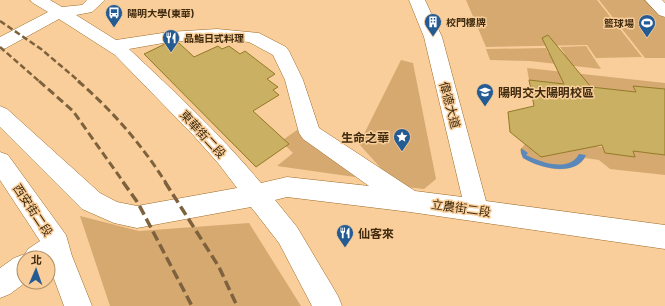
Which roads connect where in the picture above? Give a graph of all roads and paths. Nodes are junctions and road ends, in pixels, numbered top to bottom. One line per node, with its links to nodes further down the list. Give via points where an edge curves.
1 (38, 0): 5 (street, 東華街二段)
2 (97, 0): 5 (street, via 86,9)
3 (417, 0): 13 (street, 偉德大道, via 433,38)
4 (653, 0): 6 (street)
5 (63, 6): 7 (street); 8 (street, 東華街二段)
6 (665, 12)
7 (0, 44)
8 (114, 46): 11 (street, 東華街二段, via 201,130); 12 (street, via 170,37 217,34 253,37 280,51 294,80 310,132)
9 (0, 114): 11 (street, 立農街二段, via 71,184 91,201 114,212 137,217)
10 (0, 161): 15 (street, 西安街二段)
11 (257, 196): 12 (street, 立農街二段, via 287,187); 20 (street, 東華街二段, via 288,235)
12 (410, 201): 13 (street, 立農街二段)
13 (477, 211): 14 (street, 立農街二段)
14 (665, 237)
15 (46, 250)
16 (56, 254): 19 (street, 西安街二段, via 60,256)
17 (16, 273): 18 (street)
18 (0, 284)
19 (78, 306)
20 (328, 306)

